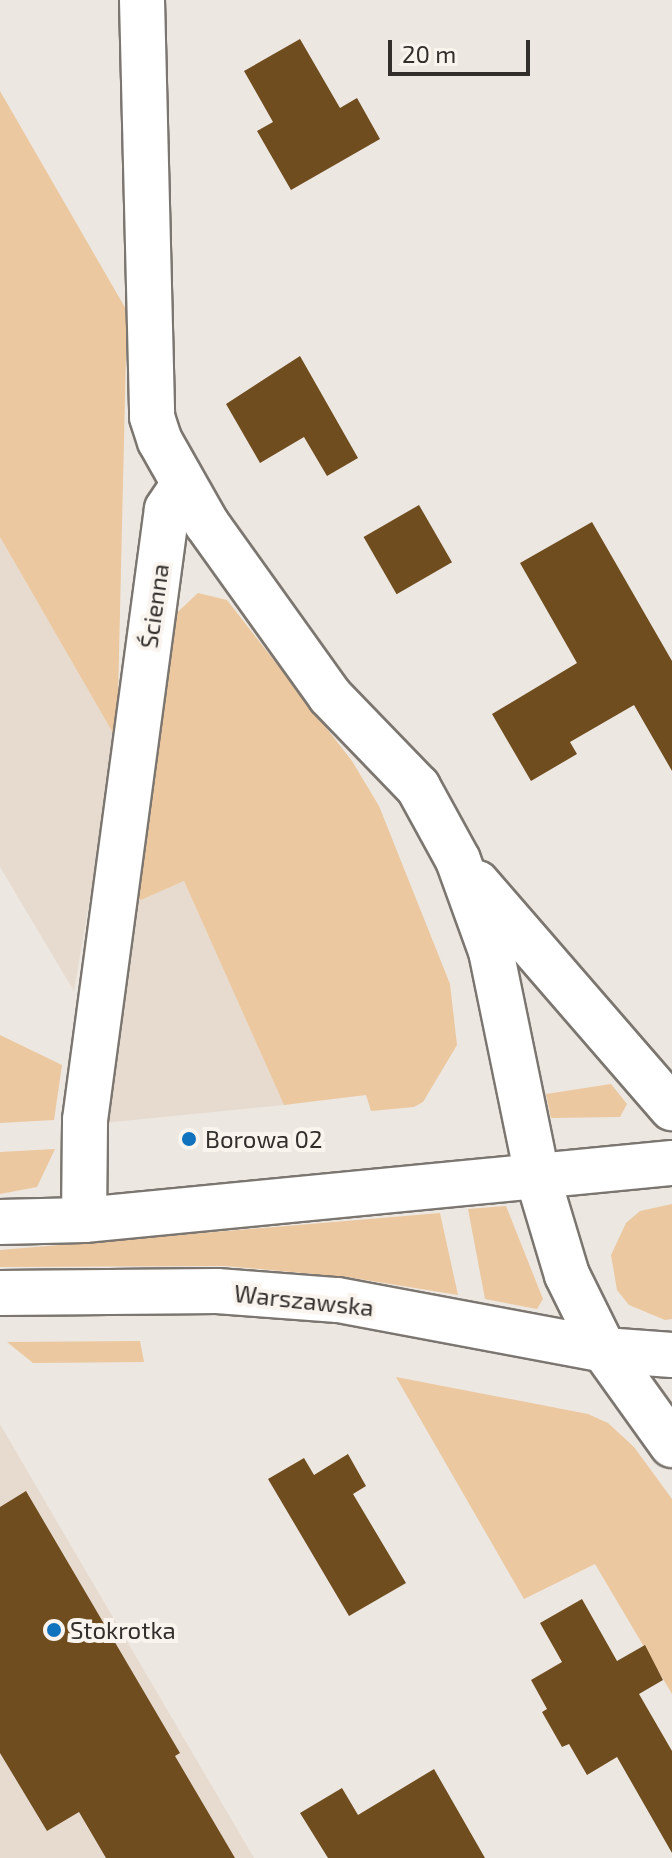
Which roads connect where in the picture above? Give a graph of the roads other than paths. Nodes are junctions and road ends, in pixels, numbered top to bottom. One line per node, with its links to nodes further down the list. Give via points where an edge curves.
1 (142, 0): 2 (street, via 152,417)
2 (182, 487): 3 (street, via 330,696 418,787); 7 (street, Ścienna, via 167,509 115,891 85,1120)
3 (458, 860): 4 (street); 6 (street, via 491,951)
4 (672, 1108)
5 (672, 1163): 6 (street)
6 (537, 1175): 7 (street); 10 (street, via 567,1275)
7 (84, 1220): 8 (street)
8 (0, 1222)
9 (0, 1293): 10 (street, Warszawska, via 217,1291 338,1300)
10 (604, 1350): 11 (street, Warszawska); 12 (street)
11 (672, 1355)
12 (672, 1445)

